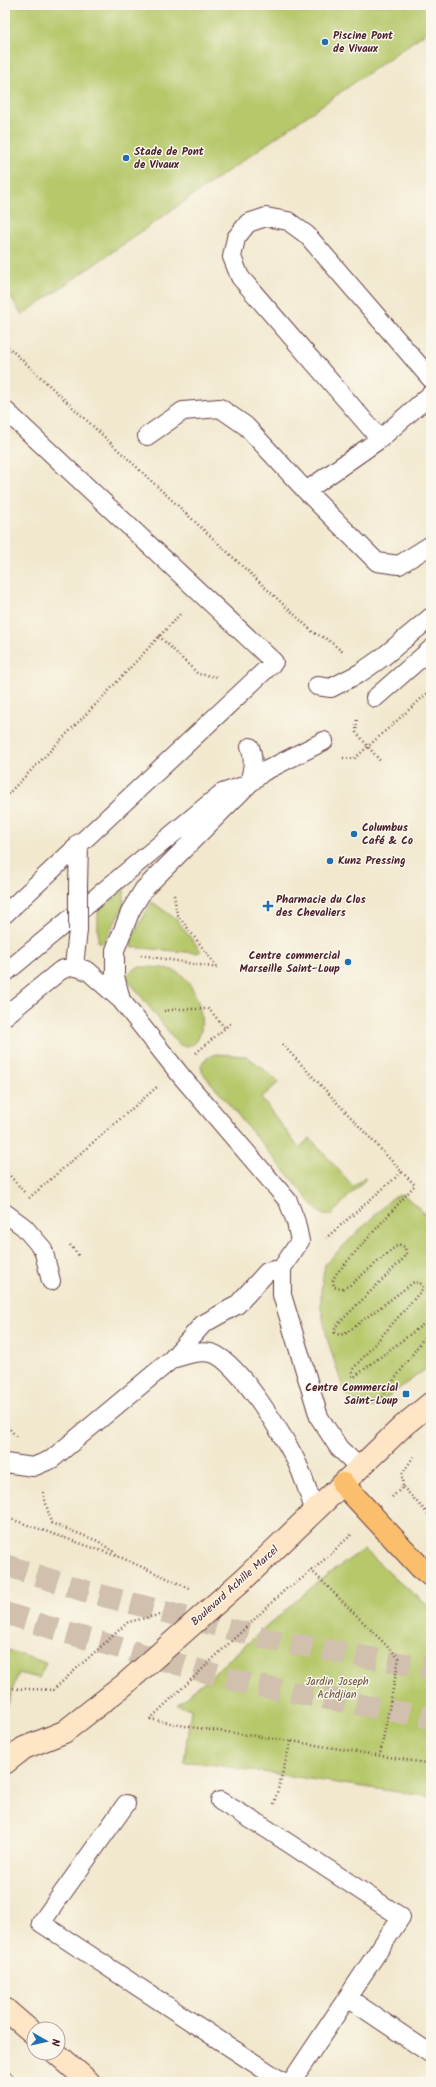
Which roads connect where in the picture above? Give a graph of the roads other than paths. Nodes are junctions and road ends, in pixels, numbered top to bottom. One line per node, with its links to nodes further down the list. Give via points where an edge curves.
1 (431, 379): 5 (lane, via 307,235 288,221 266,217 248,223 236,238 232,257 240,277)
2 (431, 394): 5 (lane)
3 (5, 410): 15 (lane, via 274,662)
4 (147, 436): 6 (lane, via 183,411 220,408 246,426)
5 (380, 439): 6 (lane)
6 (306, 491): 7 (lane, via 377,562 399,565)
7 (431, 545)
8 (431, 617): 10 (lane, via 360,673 330,688)
9 (431, 649): 11 (lane)
10 (317, 686)
11 (375, 698)
12 (324, 741): 14 (lane, via 263,772)
13 (250, 747): 14 (lane, via 253,765)
14 (249, 784): 17 (lane, via 144,889); 20 (lane, via 222,793)
15 (79, 844): 18 (lane); 19 (lane, bridge, via 78,930)
16 (132, 881): 17 (lane)
17 (131, 910): 21 (lane, via 115,950 115,976)
18 (5, 914)
19 (74, 966): 21 (lane, via 88,971); 22 (lane, via 61,970)
20 (5, 973)
21 (121, 1000): 26 (lane, via 176,1070 288,1200 300,1241)
22 (5, 1016)
23 (5, 1213): 24 (lane)
24 (24, 1227): 25 (lane); 27 (lane, via 43,1249)
25 (5, 1230)
26 (282, 1268): 28 (lane, via 267,1272 237,1305 203,1324); 31 (lane, via 282,1295 319,1417 339,1448)
27 (51, 1281)
28 (172, 1359): 30 (lane, via 52,1459 33,1467); 33 (lane, via 199,1352 212,1353 222,1358 244,1381 279,1429 298,1465)
29 (431, 1403): 31 (main road, Boulevard Achille Marcel)
30 (5, 1463)
31 (360, 1468): 32 (main road, Boulevard Achille Marcel)
32 (343, 1484): 33 (main road, Boulevard Achille Marcel); 34 (highway, via 420,1568)
33 (315, 1511): 35 (main road, Boulevard Achille Marcel, via 246,1577 124,1685 64,1732)
34 (431, 1576)
35 (15, 1748): 36 (main road, Boulevard Achille Marcel)
36 (5, 1763)
37 (220, 1801): 39 (lane, via 401,1917)
38 (126, 1804): 45 (lane, via 41,1923)
39 (348, 1998): 42 (lane); 46 (lane)
40 (5, 2009): 41 (main road)
41 (26, 2027)
42 (431, 2054)
43 (65, 2061): 44 (main road)
44 (89, 2082)
45 (283, 2082)
46 (291, 2082)

